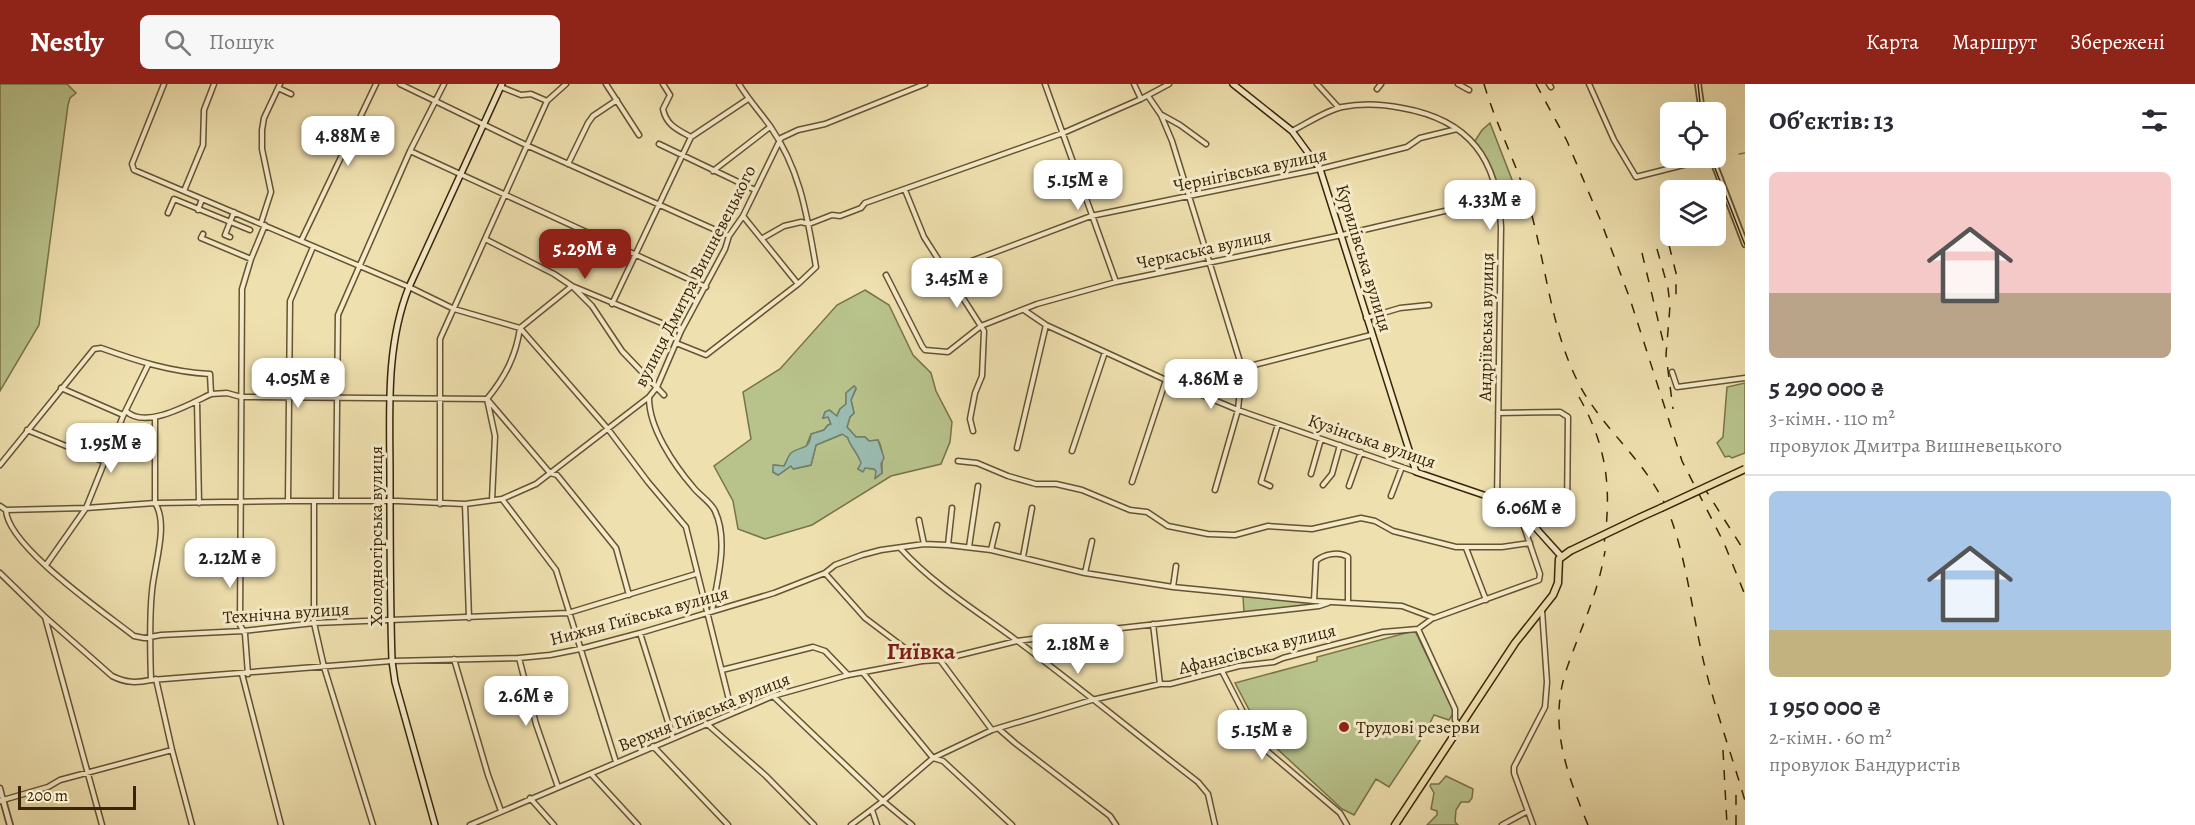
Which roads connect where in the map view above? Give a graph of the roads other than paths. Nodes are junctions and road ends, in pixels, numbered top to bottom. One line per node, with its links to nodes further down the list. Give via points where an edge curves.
1 (164, 84): 55 (street, via 132,166)
2 (214, 84): 55 (street, via 204,110 203,145)
3 (376, 84): 76 (street)
4 (400, 84): 29 (street)
5 (444, 84): 29 (street)
6 (566, 84): 30 (street)
7 (606, 84): 28 (street)
8 (663, 84): 40 (street, via 670,95 663,109 667,120)
9 (740, 84): 26 (street)
10 (925, 84): 41 (street, via 825,124 784,135)
11 (1046, 84): 38 (street)
12 (1134, 84): 27 (street)
13 (1169, 84): 25 (street)
14 (1233, 84): 37 (main road, Курилівська вулиця)
15 (1317, 84): 32 (street)
16 (1381, 84): 22 (street)
17 (1458, 84): 23 (street)
18 (1589, 84): 48 (street, via 1636,177)
19 (1698, 84): 31 (street)
20 (279, 86): 24 (street); 67 (street, via 261,130 271,192)
21 (502, 86): 30 (street); 34 (main road, Холодногірська вулиця)
22 (1377, 89)
23 (1469, 90)
24 (291, 94)
25 (1148, 96): 27 (street); 33 (street)
26 (748, 99): 35 (street); 40 (street)
27 (1141, 99): 38 (street)
28 (616, 100): 39 (street); 47 (street, via 593,116)
29 (435, 101): 34 (street); 45 (street)
30 (547, 101): 44 (street)
31 (1701, 102)
32 (1339, 108): 36 (street, Андріївська вулиця, via 1387,105 1441,119); 37 (street, Андріївська вулиця)
33 (1161, 115): 43 (street); 57 (street)
34 (483, 124): 44 (street); 52 (main road, Холодногірська вулиця)
35 (770, 127): 41 (street); 51 (street)
36 (1457, 129): 50 (street, Чернігівська вулиця, via 1420,138 1407,147); 59 (street, Андріївська вулиця, via 1481,153)
37 (1292, 131): 50 (main road, Курилівська вулиця)
38 (1063, 133): 54 (street); 65 (street)
39 (639, 135)
40 (691, 137): 46 (street)
41 (779, 143): 53 (street, вулиця Дмитра Вишневецького); 68 (street, via 803,194)
42 (659, 144): 46 (street)
43 (1206, 144)
44 (526, 145): 47 (street); 56 (street)
45 (410, 151): 52 (street); 82 (street)
46 (684, 155): 51 (street); 60 (street)
47 (568, 164): 60 (street)
48 (1672, 168)
49 (1715, 168): 77 (street)
50 (1320, 169): 57 (street, Чернігівська вулиця); 71 (main road, Курилівська вулиця)
51 (713, 171): 53 (street)
52 (460, 174): 56 (street); 88 (main road, Холодногірська вулиця)
53 (755, 190): 64 (street, вулиця Дмитра Вишневецького)
54 (905, 190): 68 (street); 83 (street, via 924,237)
55 (184, 191): 58 (street)
56 (505, 195): 75 (street); 79 (street)
57 (1188, 198): 65 (street, Чернігівська вулиця); 81 (street)
58 (202, 199): 61 (street); 62 (street)
59 (1500, 203): 71 (street, Черкаська вулиця, via 1492,201); 121 (street, Андріївська вулиця)
60 (661, 204): 72 (street); 79 (street)
61 (198, 210): 63 (street, via 174,199); 66 (street)
62 (234, 212): 66 (street); 67 (street)
63 (168, 213)
64 (743, 216): 72 (street, вулиця Дмитра Вишневецького); 74 (street)
65 (1091, 216): 83 (street, Чернігівська вулиця); 85 (street)
66 (230, 222): 69 (street); 73 (street, via 225,235)
67 (263, 224): 76 (street); 80 (street)
68 (809, 224): 74 (street, via 784,226); 86 (street, via 816,267)
69 (250, 230)
70 (203, 234): 80 (street, via 201,238)
71 (1342, 235): 81 (street, Черкаська вулиця); 94 (main road, Курилівська вулиця)
72 (729, 236): 89 (street, вулиця Дмитра Вишневецького)
73 (230, 237)
74 (763, 238): 86 (street)
75 (485, 239): 87 (street); 92 (street)
76 (301, 241): 78 (street)
77 (1745, 244)
78 (313, 246): 82 (street); 113 (street, via 290,301)
79 (635, 255): 89 (street); 90 (street)
80 (250, 259): 111 (street, via 242,289)
81 (1208, 261): 85 (street, Черкаська вулиця); 103 (street)
82 (358, 266): 88 (street); 114 (street, via 337,317)
83 (945, 271): 96 (street)
84 (886, 275): 96 (street, Черкаська вулиця, via 925,350 948,352)
85 (1116, 282): 93 (street, Черкаська вулиця)
86 (798, 284): 100 (street, via 706,355)
87 (572, 285): 90 (street); 97 (street); 107 (street, via 592,306 622,351)
88 (409, 287): 92 (street); 115 (main road, Холодногірська вулиця, via 393,347)
89 (706, 287): 98 (street, вулиця Дмитра Вишневецького)
90 (612, 304): 98 (street)
91 (1429, 305): 94 (street)
92 (454, 309): 97 (street); 117 (street, via 439,343)
93 (1024, 310): 95 (street, Кузінська вулиця); 96 (street, Черкаська вулиця)
94 (1366, 318): 99 (main road, Курилівська вулиця)
95 (1046, 325): 101 (street, Кузінська вулиця); 129 (street)
96 (981, 326): 126 (street, via 984,358 972,404)
97 (520, 328): 116 (street, via 509,369); 124 (street)
98 (681, 331): 100 (street, вулиця Дмитра Вишневецького)
99 (1371, 335): 103 (street); 137 (main road, Курилівська вулиця)
100 (676, 343): 107 (street, вулиця Дмитра Вишневецького)
101 (1105, 352): 106 (street, Кузінська вулиця); 130 (street)
102 (148, 365): 108 (street, via 94,349); 109 (street, via 182,373 210,374); 120 (street)
103 (1242, 368): 119 (street)
104 (1672, 372): 105 (street, via 1677,387)
105 (1745, 378)
106 (1166, 380): 119 (street, Кузінська вулиця); 140 (street)
107 (657, 387): 110 (street); 112 (street, вулиця Дмитра Вишневецького)
108 (61, 388): 120 (street); 125 (street)
109 (211, 394): 111 (street); 118 (street)
110 (664, 395)
111 (241, 397): 113 (street); 157 (street)
112 (649, 397): 124 (street, вулиця Дмитра Вишневецького); 192 (street, via 650,415 664,444 682,473 714,509 722,538)
113 (289, 398): 114 (street); 150 (street)
114 (337, 398): 115 (street); 151 (street)
115 (390, 398): 117 (street); 152 (main road, Холодногірська вулиця)
116 (487, 399): 117 (street); 138 (street); 148 (street, via 495,436)
117 (440, 400): 158 (street)
118 (197, 401): 122 (street); 156 (street)
119 (1238, 410): 123 (street, Кузінська вулиця); 145 (street)
120 (124, 413): 122 (street); 133 (street)
121 (1498, 413): 149 (street, Андріївська вулиця); 161 (street, Кузінська вулиця, via 1560,412 1568,417 1567,513 1559,516)
122 (155, 418): 154 (street)
123 (1278, 424): 127 (street, Кузінська вулиця); 143 (street, via 1261,482)
124 (608, 429): 138 (street, вулиця Дмитра Вишневецького); 184 (street, via 686,527)
125 (27, 430): 133 (street); 134 (street)
126 (973, 431)
127 (1321, 439): 128 (street, Кузінська вулиця); 139 (street)
128 (1340, 445): 131 (street, Кузінська вулиця); 141 (street, via 1332,474)
129 (1017, 448)
130 (1072, 451)
131 (1361, 452): 135 (street, Кузінська вулиця); 144 (street)
132 (958, 461): 174 (street, via 977,463 1036,484 1082,490 1188,531 1235,535 1268,526 1312,529 1361,518 1402,533)
133 (105, 462): 162 (street)
134 (0, 465)
135 (1402, 467): 137 (street, Кузінська вулиця); 146 (street)
136 (1745, 470): 177 (main road, bridge)
137 (1416, 472): 149 (main road, Кузінська вулиця)
138 (550, 473): 147 (street, вулиця Дмитра Вишневецького, via 536,484); 186 (street, via 556,475 616,548)
139 (1311, 474)
140 (1132, 482)
141 (1323, 485)
142 (978, 486): 173 (street)
143 (1270, 486)
144 (1349, 486)
145 (1215, 490)
146 (1391, 496)
147 (502, 499): 148 (street, вулиця Дмитра Вишневецького); 193 (street, via 556,570)
148 (492, 500): 159 (street, вулиця Дмитра Вишневецького)
149 (1497, 500): 161 (main road, Кузінська вулиця)
150 (288, 501): 153 (street, вулиця Дмитра Вишневецького); 157 (street, вулиця Дмитра Вишневецького)
151 (336, 501): 152 (street, вулиця Дмитра Вишневецького); 153 (street, вулиця Дмитра Вишневецького)
152 (390, 501): 158 (street, вулиця Дмитра Вишневецького); 197 (main road, Холодногірська вулиця)
153 (314, 502): 198 (street)
154 (155, 503): 155 (street, вулиця Дмитра Вишневецького); 162 (street, вулиця Дмитра Вишневецького); 166 (street)
155 (165, 503): 156 (street, вулиця Дмитра Вишневецького); 166 (street)
156 (199, 503): 157 (street, вулиця Дмитра Вишневецького)
157 (242, 503): 201 (street)
158 (440, 504): 159 (street, вулиця Дмитра Вишневецького)
159 (465, 504): 195 (street)
160 (0, 506): 165 (street)
161 (1516, 506): 170 (street); 177 (main road)
162 (86, 508): 165 (street, вулиця Дмитра Вишневецького); 179 (street)
163 (952, 508): 172 (street)
164 (1032, 508): 178 (street)
165 (6, 510): 179 (street, Технічна вулиця, via 15,532)
166 (160, 511): 203 (street)
167 (919, 520): 171 (street)
168 (997, 525): 176 (street)
169 (1092, 541): 183 (street)
170 (1530, 543): 174 (street); 187 (street, via 1539,580)
171 (924, 544): 172 (street, Нижня Гиївська вулиця); 175 (street, Нижня Гиївська вулиця)
172 (948, 545): 173 (street, Нижня Гиївська вулиця)
173 (969, 547): 176 (street, Нижня Гиївська вулиця)
174 (1466, 548): 187 (street)
175 (901, 549): 182 (street, Нижня Гиївська вулиця, via 856,557); 204 (street)
176 (991, 550): 178 (street, Нижня Гиївська вулиця)
177 (1561, 556): 191 (main road, via 1556,589)
178 (1023, 557): 183 (street, Нижня Гиївська вулиця)
179 (46, 565): 203 (street, Технічна вулиця, via 134,636)
180 (1176, 566): 185 (street)
181 (0, 573): 194 (street, Нижня Гиївська вулиця)
182 (825, 573): 192 (street, Нижня Гиївська вулиця); 209 (street, via 865,618)
183 (1085, 573): 185 (street, Нижня Гиївська вулиця)
184 (696, 574): 186 (street, Технічна вулиця); 192 (street)
185 (1173, 587): 188 (street, Нижня Гиївська вулиця)
186 (629, 595): 193 (street, Технічна вулиця)
187 (1486, 600): 196 (street)
188 (1314, 601): 189 (street, Нижня Гиївська вулиця); 190 (street, via 1316,561 1322,556 1340,554 1348,557)
189 (1329, 602): 190 (street); 199 (street, Верхня Гиївська вулиця, via 1242,616)
190 (1348, 602): 196 (street, via 1402,606)
191 (1542, 609): 224 (main road); 241 (street, via 1545,707 1514,767)
192 (710, 612): 202 (street, Нижня Гиївська вулиця); 212 (street)
193 (568, 613): 195 (street, Технічна вулиця); 205 (street)
194 (44, 616): 218 (street, Нижня Гиївська вулиця, via 111,676 124,682); 232 (street)
195 (469, 618): 197 (street, Технічна вулиця)
196 (1434, 618): 200 (street)
197 (391, 621): 198 (street, Технічна вулиця); 210 (main road, Холодногірська вулиця)
198 (314, 623): 201 (street, Технічна вулиця); 211 (street)
199 (1154, 624): 204 (street, Верхня Гиївська вулиця); 219 (street)
200 (1418, 629): 213 (street, Афанасівська вулиця, via 1383,632 1274,662); 224 (street)
201 (243, 631): 203 (street, Технічна вулиця); 215 (street)
202 (640, 633): 205 (street, Нижня Гиївська вулиця); 227 (street)
203 (150, 637): 218 (street)
204 (1017, 641): 208 (street, Верхня Гиївська вулиця); 221 (street)
205 (580, 649): 206 (street, Нижня Гиївська вулиця); 231 (street)
206 (519, 658): 207 (street, Нижня Гиївська вулиця); 234 (street)
207 (454, 659): 210 (street, Нижня Гиївська вулиця); 240 (street)
208 (940, 660): 209 (street, Верхня Гиївська вулиця); 226 (street)
209 (922, 661): 216 (street, Верхня Гиївська вулиця)
210 (392, 662): 211 (street, Нижня Гиївська вулиця); 247 (main road, Холодногірська вулиця)
211 (324, 668): 215 (street, Нижня Гиївська вулиця); 246 (street)
212 (722, 670): 217 (street, via 813,646 825,651); 222 (street)
213 (1222, 671): 219 (street, Афанасівська вулиця); 259 (street, via 1260,745 1340,813)
214 (242, 674): 215 (street, Нижня Гиївська вулиця); 218 (street, Нижня Гиївська вулиця); 245 (street)
215 (248, 674)
216 (864, 674): 217 (street, Верхня Гиївська вулиця); 230 (street)
217 (848, 675): 220 (street, Верхня Гиївська вулиця)
218 (153, 680): 229 (street)
219 (1160, 684): 221 (street, Афанасівська вулиця)
220 (773, 696): 222 (street, Верхня Гиївська вулиця); 238 (street)
221 (1092, 700): 225 (street, Афанасівська вулиця); 258 (street, via 1198,782 1208,794)
222 (732, 712): 223 (street, Верхня Гиївська вулиця)
223 (706, 723): 227 (street, Верхня Гиївська вулиця); 252 (street)
224 (1460, 726): 260 (main road)
225 (999, 729): 226 (street, Афанасівська вулиця); 257 (street, via 1110,816)
226 (992, 730): 230 (street, Афанасівська вулиця)
227 (673, 738): 228 (street, Верхня Гиївська вулиця)
228 (652, 746): 231 (street, Верхня Гиївська вулиця); 251 (street)
229 (172, 750): 232 (street); 244 (street)
230 (933, 758): 238 (street, Афанасівська вулиця); 256 (street, via 943,761)
231 (616, 762): 233 (street, Верхня Гиївська вулиця)
232 (87, 773): 237 (street); 243 (street)
233 (591, 774): 234 (street, Верхня Гиївська вулиця); 250 (street)
234 (558, 787): 236 (street, Верхня Гиївська вулиця)
235 (0, 788): 237 (street)
236 (530, 798): 240 (street, Верхня Гиївська вулиця); 249 (street)
237 (2, 801): 242 (street)
238 (883, 801): 239 (street, Афанасівська вулиця); 255 (street)
239 (872, 810): 253 (street, Афанасівська вулиця); 254 (street)
240 (501, 811): 248 (street, Верхня Гиївська вулиця)
241 (1528, 811): 261 (street); 262 (street)
242 (10, 825)
243 (102, 825)
244 (192, 825)
245 (281, 825)
246 (373, 825)
247 (435, 825)
248 (470, 825)
249 (554, 825)
250 (638, 825)
251 (728, 825)
252 (814, 825)
253 (851, 825)
254 (877, 825)
255 (912, 825)
256 (1012, 825)
257 (1116, 825)
258 (1215, 825)
259 (1347, 825)
260 (1395, 825)
261 (1502, 825)
262 (1533, 825)

